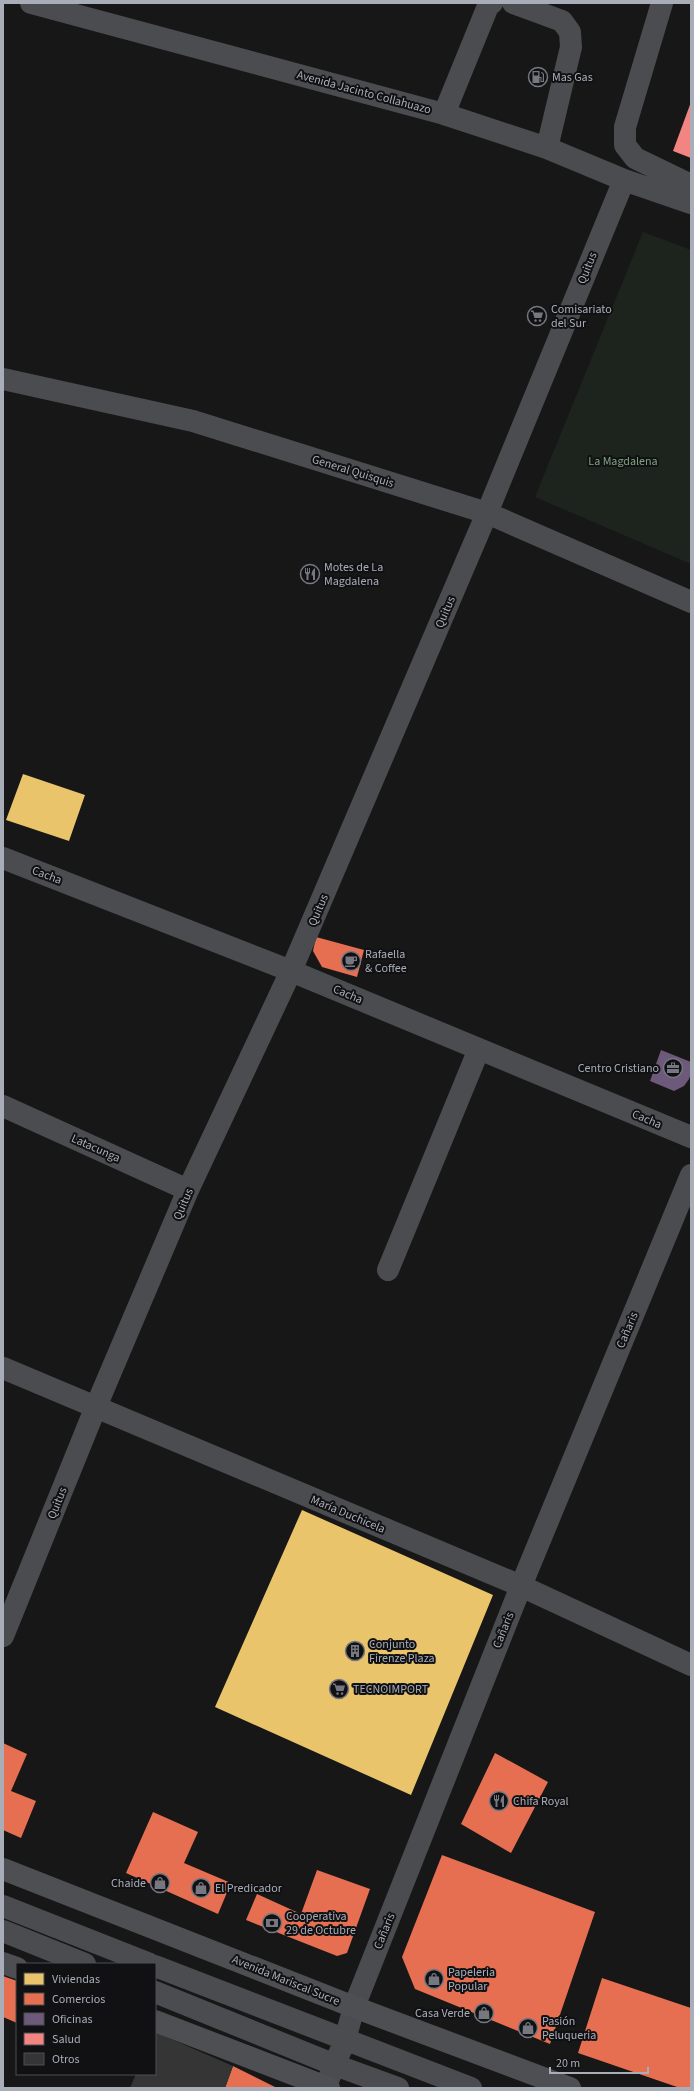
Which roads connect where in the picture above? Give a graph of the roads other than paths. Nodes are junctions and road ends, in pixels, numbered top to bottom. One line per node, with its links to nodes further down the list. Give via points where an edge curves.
1 (31, 3): 5 (street, Avenida Jacinto Collahuazo)
2 (492, 3): 5 (street, via 488,6)
3 (513, 3): 6 (street, via 562,21 570,32 571,47)
4 (662, 3): 8 (street, via 625,127 625,145 635,158)
5 (444, 114): 6 (street, Avenida Jacinto Collahuazo)
6 (548, 148): 7 (street, Avenida Jacinto Collahuazo)
7 (624, 180): 9 (street, Avenida Jacinto Collahuazo); 11 (street, Quitus)
8 (691, 185)
9 (691, 203)
10 (3, 380): 11 (street, General Quisquis, via 193,421)
11 (487, 513): 12 (street, General Quisquis); 14 (street, Quitus)
12 (691, 602)
13 (3, 858): 14 (street, Cacha)
14 (291, 971): 15 (street, Cacha); 19 (street, Quitus)
15 (479, 1048): 17 (street, Cacha); 20 (street)
16 (3, 1106): 19 (street, Latacunga)
17 (691, 1137)
18 (691, 1175): 23 (street, Cañaris)
19 (188, 1190): 22 (street, Quitus)
20 (388, 1270)
21 (3, 1368): 22 (street, María Duchicela)
22 (96, 1409): 23 (street, María Duchicela); 24 (street, Quitus)
23 (521, 1586): 25 (street, María Duchicela); 35 (street, Cañaris)
24 (3, 1636)
25 (691, 1665)
26 (3, 1869): 35 (main road, Avenida Mariscal Sucre)
27 (3, 1906): 31 (street)
28 (3, 1931): 30 (street)
29 (3, 1963): 33 (main road)
30 (83, 1963)
31 (147, 1963)
32 (156, 1966): 37 (street)
33 (16, 1968)
34 (156, 1992): 38 (street)
35 (354, 2007): 37 (street, Cañaris); 42 (main road, Avenida Mariscal Sucre)
36 (156, 2021): 39 (main road)
37 (345, 2040): 38 (street, Cañaris); 41 (street)
38 (334, 2065): 39 (street, Cañaris); 40 (street)
39 (327, 2088)
40 (398, 2088)
41 (471, 2088)
42 (570, 2088)

